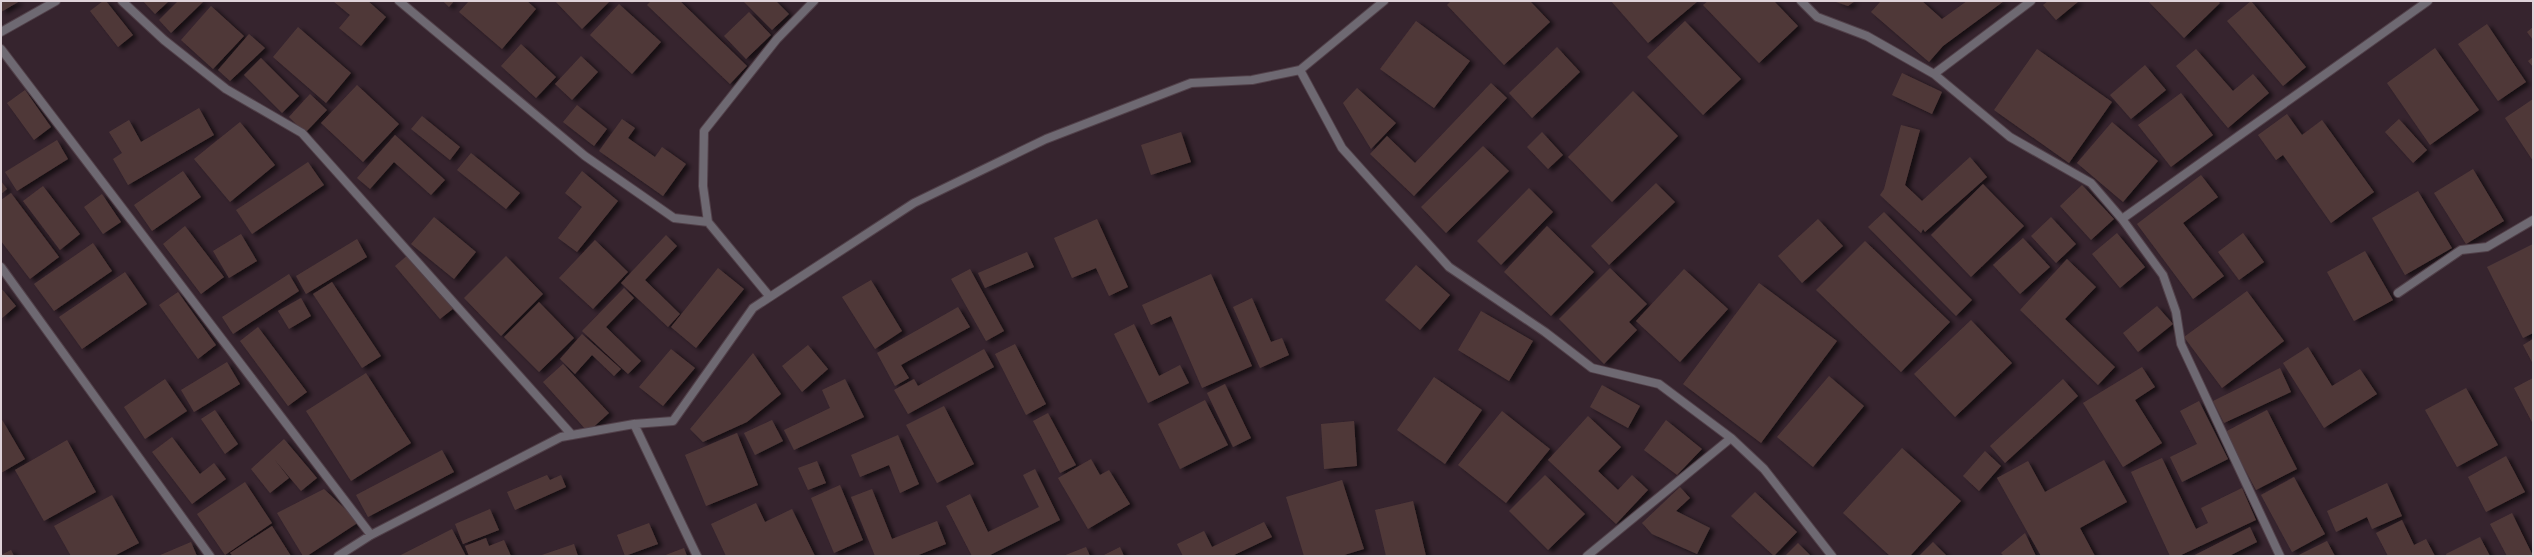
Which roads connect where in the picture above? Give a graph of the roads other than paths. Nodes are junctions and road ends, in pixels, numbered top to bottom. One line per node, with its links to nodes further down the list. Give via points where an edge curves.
1 (56, 1): 9 (street)
2 (122, 1): 20 (street, via 164,40 226,89 302,134)
3 (399, 1): 15 (street, via 585,156 674,218)
4 (814, 1): 15 (street, via 777,39 704,131 703,186)
5 (1384, 1): 11 (street)
6 (1801, 1): 12 (street, via 1817,17 1867,36)
7 (2031, 1): 12 (street)
8 (2428, 1): 13 (street)
9 (1, 32)
10 (1, 50): 22 (street)
11 (1300, 70): 18 (street, via 1252,80 1191,83 1046,139 914,203); 21 (street, via 1342,148 1449,266 1545,332 1592,368 1659,384)
12 (1934, 74): 13 (street, via 2010,137 2091,184)
13 (2122, 219): 28 (street, via 2163,275 2176,312 2181,344)
14 (2533, 220): 17 (street, via 2487,247 2461,250)
15 (708, 222): 18 (street)
16 (1, 267): 23 (street)
17 (2398, 293)
18 (770, 297): 19 (street, via 753,308 673,421)
19 (634, 424): 20 (street); 25 (street)
20 (572, 435): 22 (street, via 561,437)
21 (1731, 438): 26 (street); 27 (street, via 1764,469)
22 (371, 534): 24 (street)
23 (210, 556)
24 (338, 556)
25 (697, 556)
26 (1587, 556)
27 (1832, 556)
28 (2280, 556)

